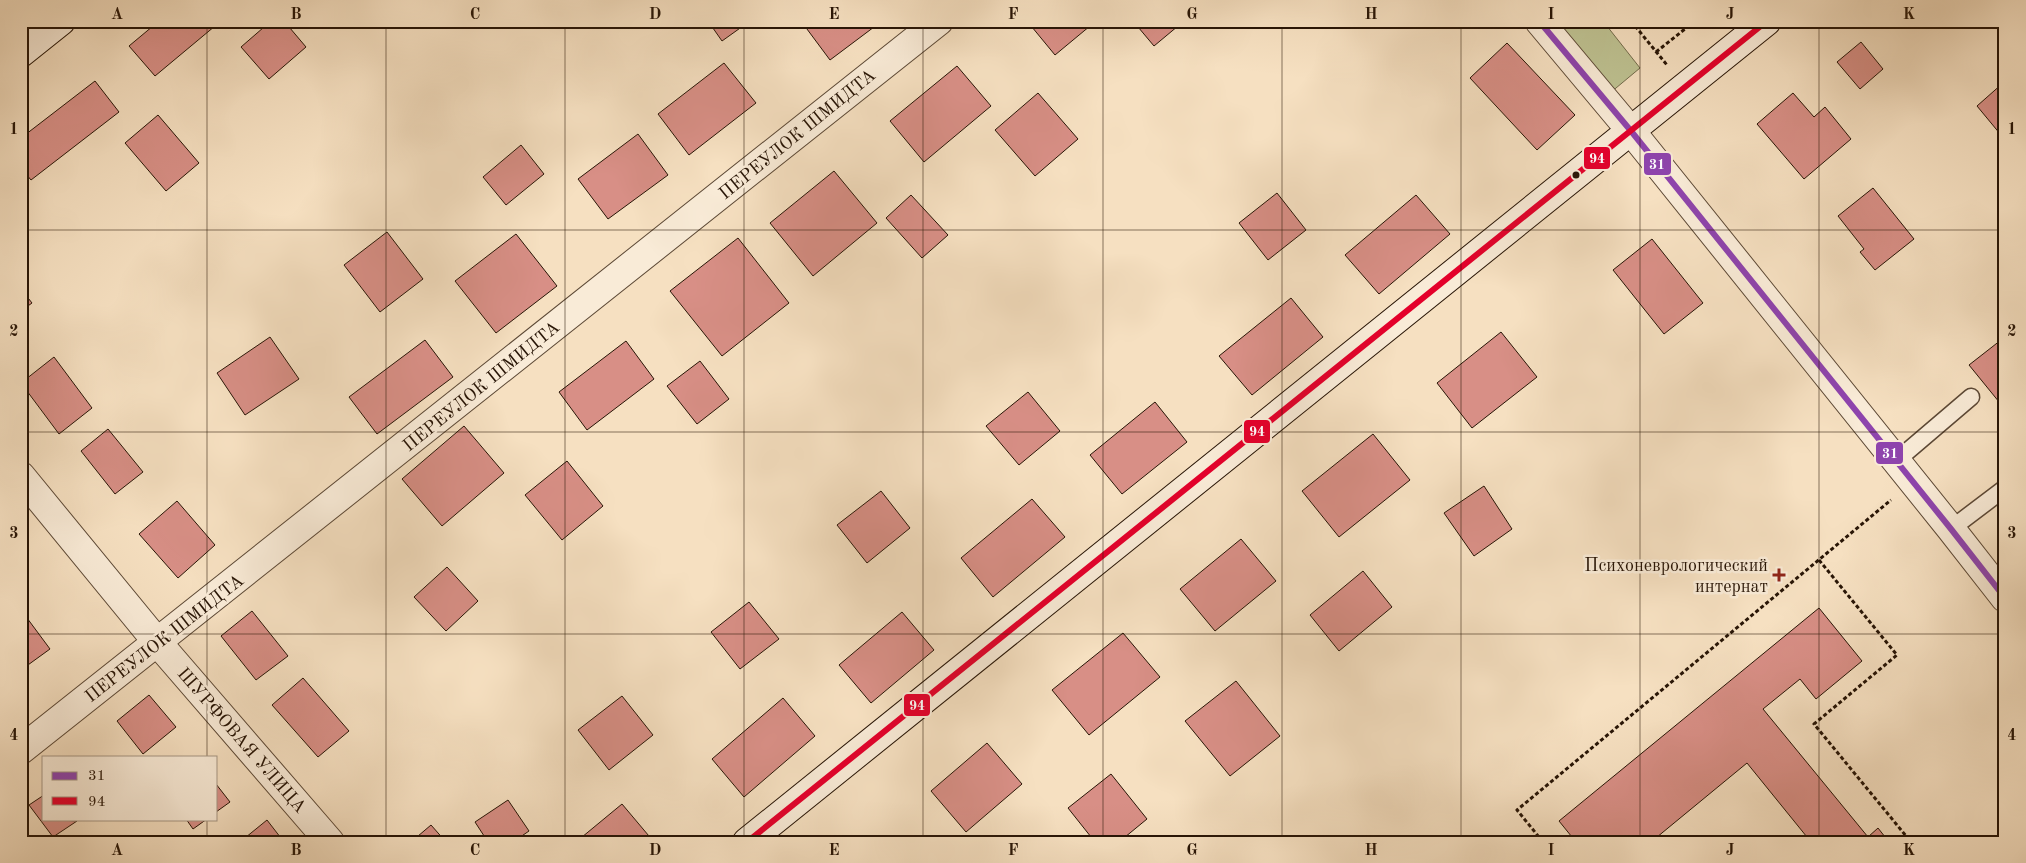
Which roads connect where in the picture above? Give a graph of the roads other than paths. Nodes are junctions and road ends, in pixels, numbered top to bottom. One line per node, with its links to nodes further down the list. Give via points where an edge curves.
1 (61, 21): 5 (street)
2 (939, 21): 13 (street, ПЕРЕУЛОК ШМИДТА)
3 (1538, 21): 6 (street)
4 (1767, 21): 6 (street)
5 (21, 53)
6 (1631, 131): 8 (street); 16 (street)
7 (1971, 397): 8 (lane)
8 (1896, 461): 11 (street)
9 (21, 476): 13 (street, ШУРФОВАЯ УЛИЦА)
10 (2005, 488): 11 (lane)
11 (1951, 529): 12 (street)
12 (2005, 598)
13 (158, 644): 14 (street, ПЕРЕУЛОК ШМИДТА); 15 (street, ШУРФОВАЯ УЛИЦА)
14 (21, 750)
15 (330, 842)
16 (747, 842)

